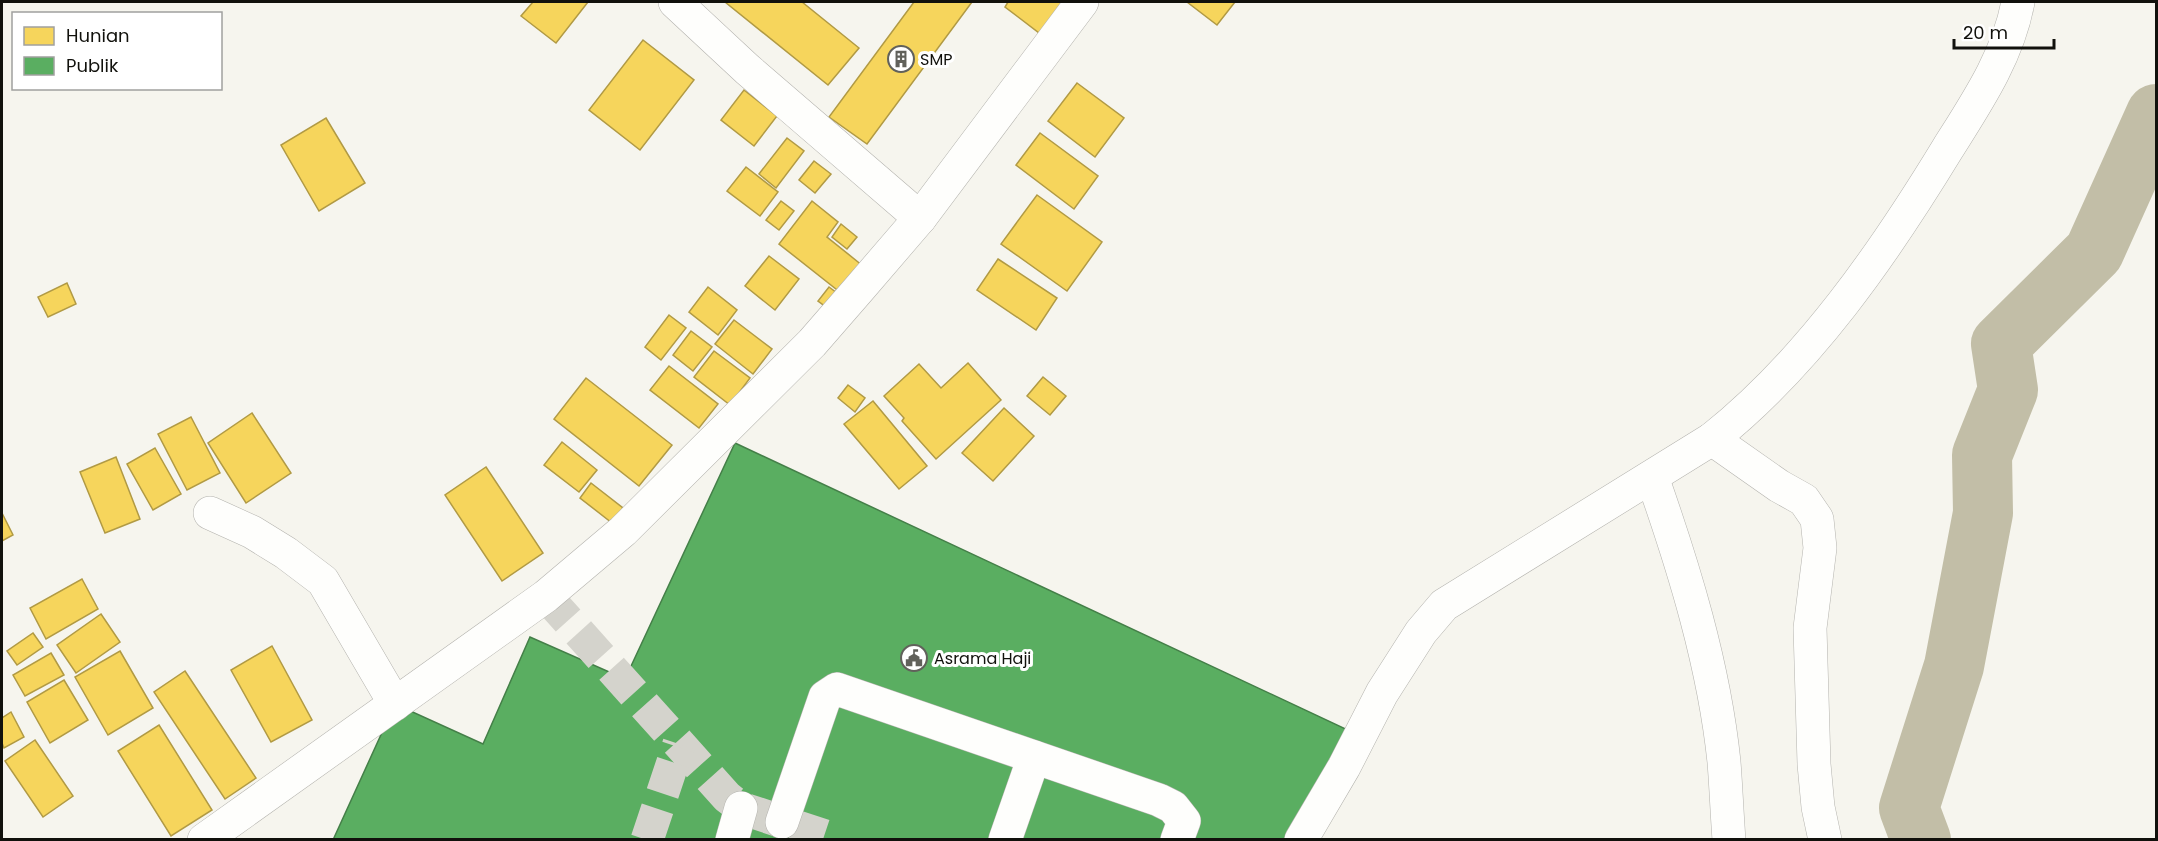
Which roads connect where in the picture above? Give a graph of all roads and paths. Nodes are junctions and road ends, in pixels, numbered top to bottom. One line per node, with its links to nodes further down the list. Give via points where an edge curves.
1 (675, 2): 4 (street)
2 (1082, 2): 4 (street)
3 (2018, 2): 5 (street, via 2014,23 1992,78 1911,208 1849,294 1801,351 1741,416)
4 (920, 218): 8 (street, via 812,343 623,531 546,596)
5 (1712, 439): 6 (street); 18 (street, via 1804,500 1817,519 1820,548 1810,628 1814,764)
6 (1652, 477): 16 (street, via 1444,605 1421,632 1382,693); 17 (street, via 1703,644 1724,760)
7 (210, 513): 8 (street, via 252,531 323,581)
8 (395, 704): 12 (street)
9 (1034, 757): 11 (street, via 837,689 822,703); 14 (street); 15 (street, via 1173,807 1184,821)
10 (741, 808): 13 (street)
11 (782, 822)
12 (204, 840)
13 (732, 840)
14 (1005, 840)
15 (1177, 840)
16 (1301, 840)
17 (1729, 840)
18 (1825, 840)

